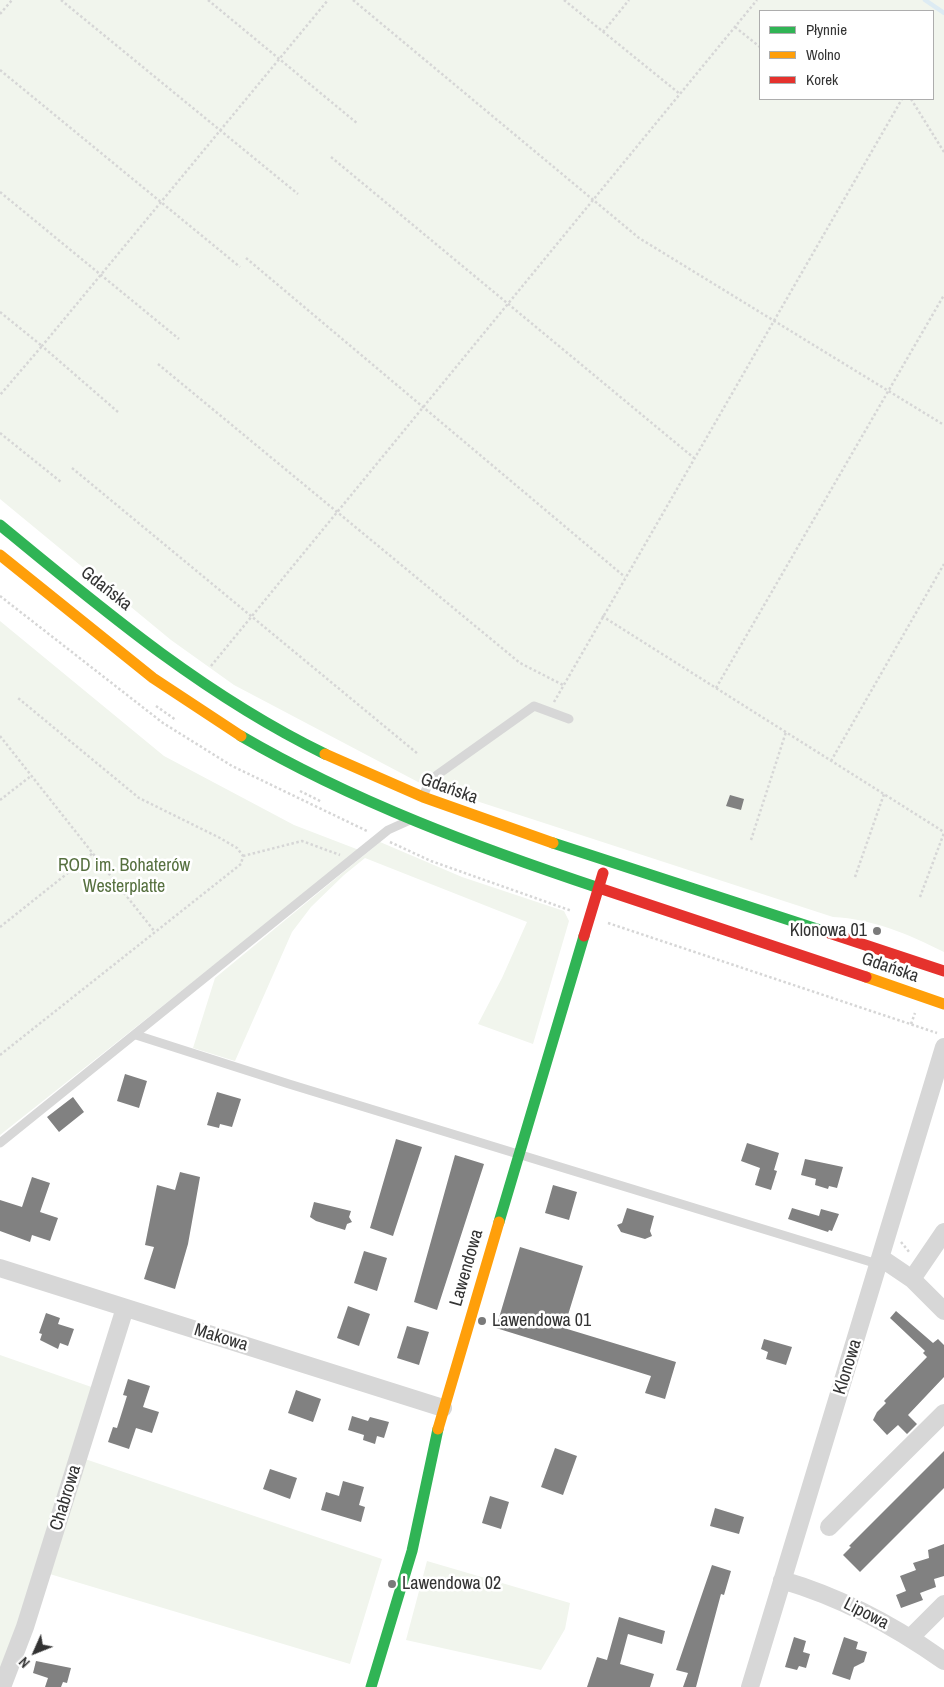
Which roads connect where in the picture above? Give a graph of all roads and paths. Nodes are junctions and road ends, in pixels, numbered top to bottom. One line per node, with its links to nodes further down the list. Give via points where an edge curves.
1 (12, 0): 9 (path)
2 (61, 0): 19 (path)
3 (208, 0): 13 (path)
4 (328, 0): 13 (path)
5 (352, 0): 24 (path)
6 (564, 0): 11 (path)
7 (629, 0): 11 (path)
8 (757, 0): 10 (path)
9 (0, 14)
10 (735, 27): 12 (path); 15 (path)
11 (603, 32): 15 (path)
12 (759, 46)
13 (280, 59): 18 (path); 19 (path)
14 (0, 70): 25 (path)
15 (680, 94): 24 (path)
16 (901, 100): 32 (path)
17 (912, 100): 20 (path)
18 (358, 124)
19 (220, 131): 23 (path); 25 (path)
20 (944, 152)
21 (331, 157): 30 (path)
22 (0, 192): 28 (path)
23 (298, 194)
24 (593, 200): 30 (path); 32 (path, via 639,238)
25 (161, 202): 27 (path); 28 (path)
26 (246, 258): 38 (path)
27 (240, 267)
28 (101, 275): 33 (path); 34 (path)
29 (944, 295): 36 (path)
30 (508, 304): 38 (path); 42 (path)
31 (0, 312): 34 (path)
32 (773, 320): 36 (path); 42 (path)
33 (179, 339)
34 (42, 346): 37 (path); 39 (path)
35 (158, 364): 45 (path)
36 (888, 391): 40 (path); 54 (path)
37 (0, 395)
38 (423, 407): 45 (path); 49 (path)
39 (118, 412)
40 (944, 425)
41 (0, 433): 44 (path)
42 (694, 458): 49 (path)
43 (72, 468): 50 (path)
44 (61, 482)
45 (337, 512): 50 (path); 53 (path, via 520,663)
46 (0, 525): 52 (main road, Gdańska)
47 (0, 555): 65 (main road, Gdańska, via 113,648 248,741 319,778)
48 (944, 564): 61 (path)
49 (624, 577): 51 (path)
50 (252, 616): 52 (path); 60 (path)
51 (602, 616): 53 (path); 54 (path)
52 (199, 681): 65 (main road, Gdańska, via 258,719)
53 (563, 685): 56 (path)
54 (716, 688): 58 (path)
55 (18, 698): 69 (path, via 139,798 220,838)
56 (548, 712): 57 (lane); 65 (lane, via 534,706 437,775 429,783)
57 (569, 720)
58 (786, 732): 61 (path); 67 (path)
59 (0, 736): 62 (path)
60 (418, 754)
61 (831, 760): 63 (path)
62 (31, 776): 64 (path); 68 (path)
63 (884, 794): 66 (path); 72 (path)
64 (0, 800)
65 (417, 809): 70 (lane); 71 (main road, Gdańska); 73 (main road, Gdańska, via 492,852)
66 (944, 833): 74 (path)
67 (750, 840)
68 (93, 854): 75 (path); 76 (path)
69 (243, 856): 70 (path, via 302,841); 76 (path, via 241,864)
70 (353, 860): 79 (lane)
71 (607, 861): 73 (main road, Lawendowa); 77 (main road, Gdańska)
72 (855, 877)
73 (598, 888): 78 (main road, Gdańska); 83 (main road, Lawendowa)
74 (920, 897)
75 (0, 928)
76 (155, 932): 81 (path)
77 (944, 971)
78 (944, 1004)
79 (136, 1035): 82 (lane); 83 (lane)
80 (944, 1047): 86 (street, Klonowa)
81 (0, 1056)
82 (0, 1143)
83 (519, 1153): 86 (lane, via 871,1262); 91 (main road, Lawendowa)
84 (944, 1232): 88 (street)
85 (899, 1240): 88 (path)
86 (881, 1258): 88 (street); 94 (street, Klonowa)
87 (0, 1268): 89 (street, Makowa)
88 (917, 1272): 90 (street)
89 (125, 1308): 91 (street, Makowa); 98 (street, Chabrowa, via 28,1618)
90 (944, 1311)
91 (443, 1408): 99 (main road, Lawendowa, via 412,1551)
92 (944, 1413): 93 (street)
93 (829, 1527)
94 (782, 1580): 96 (street, Lipowa, via 823,1592); 100 (street, Klonowa)
95 (944, 1604): 96 (street)
96 (911, 1637): 97 (street, Lipowa)
97 (944, 1661)
98 (2, 1687)
99 (371, 1687)
100 (750, 1687)

